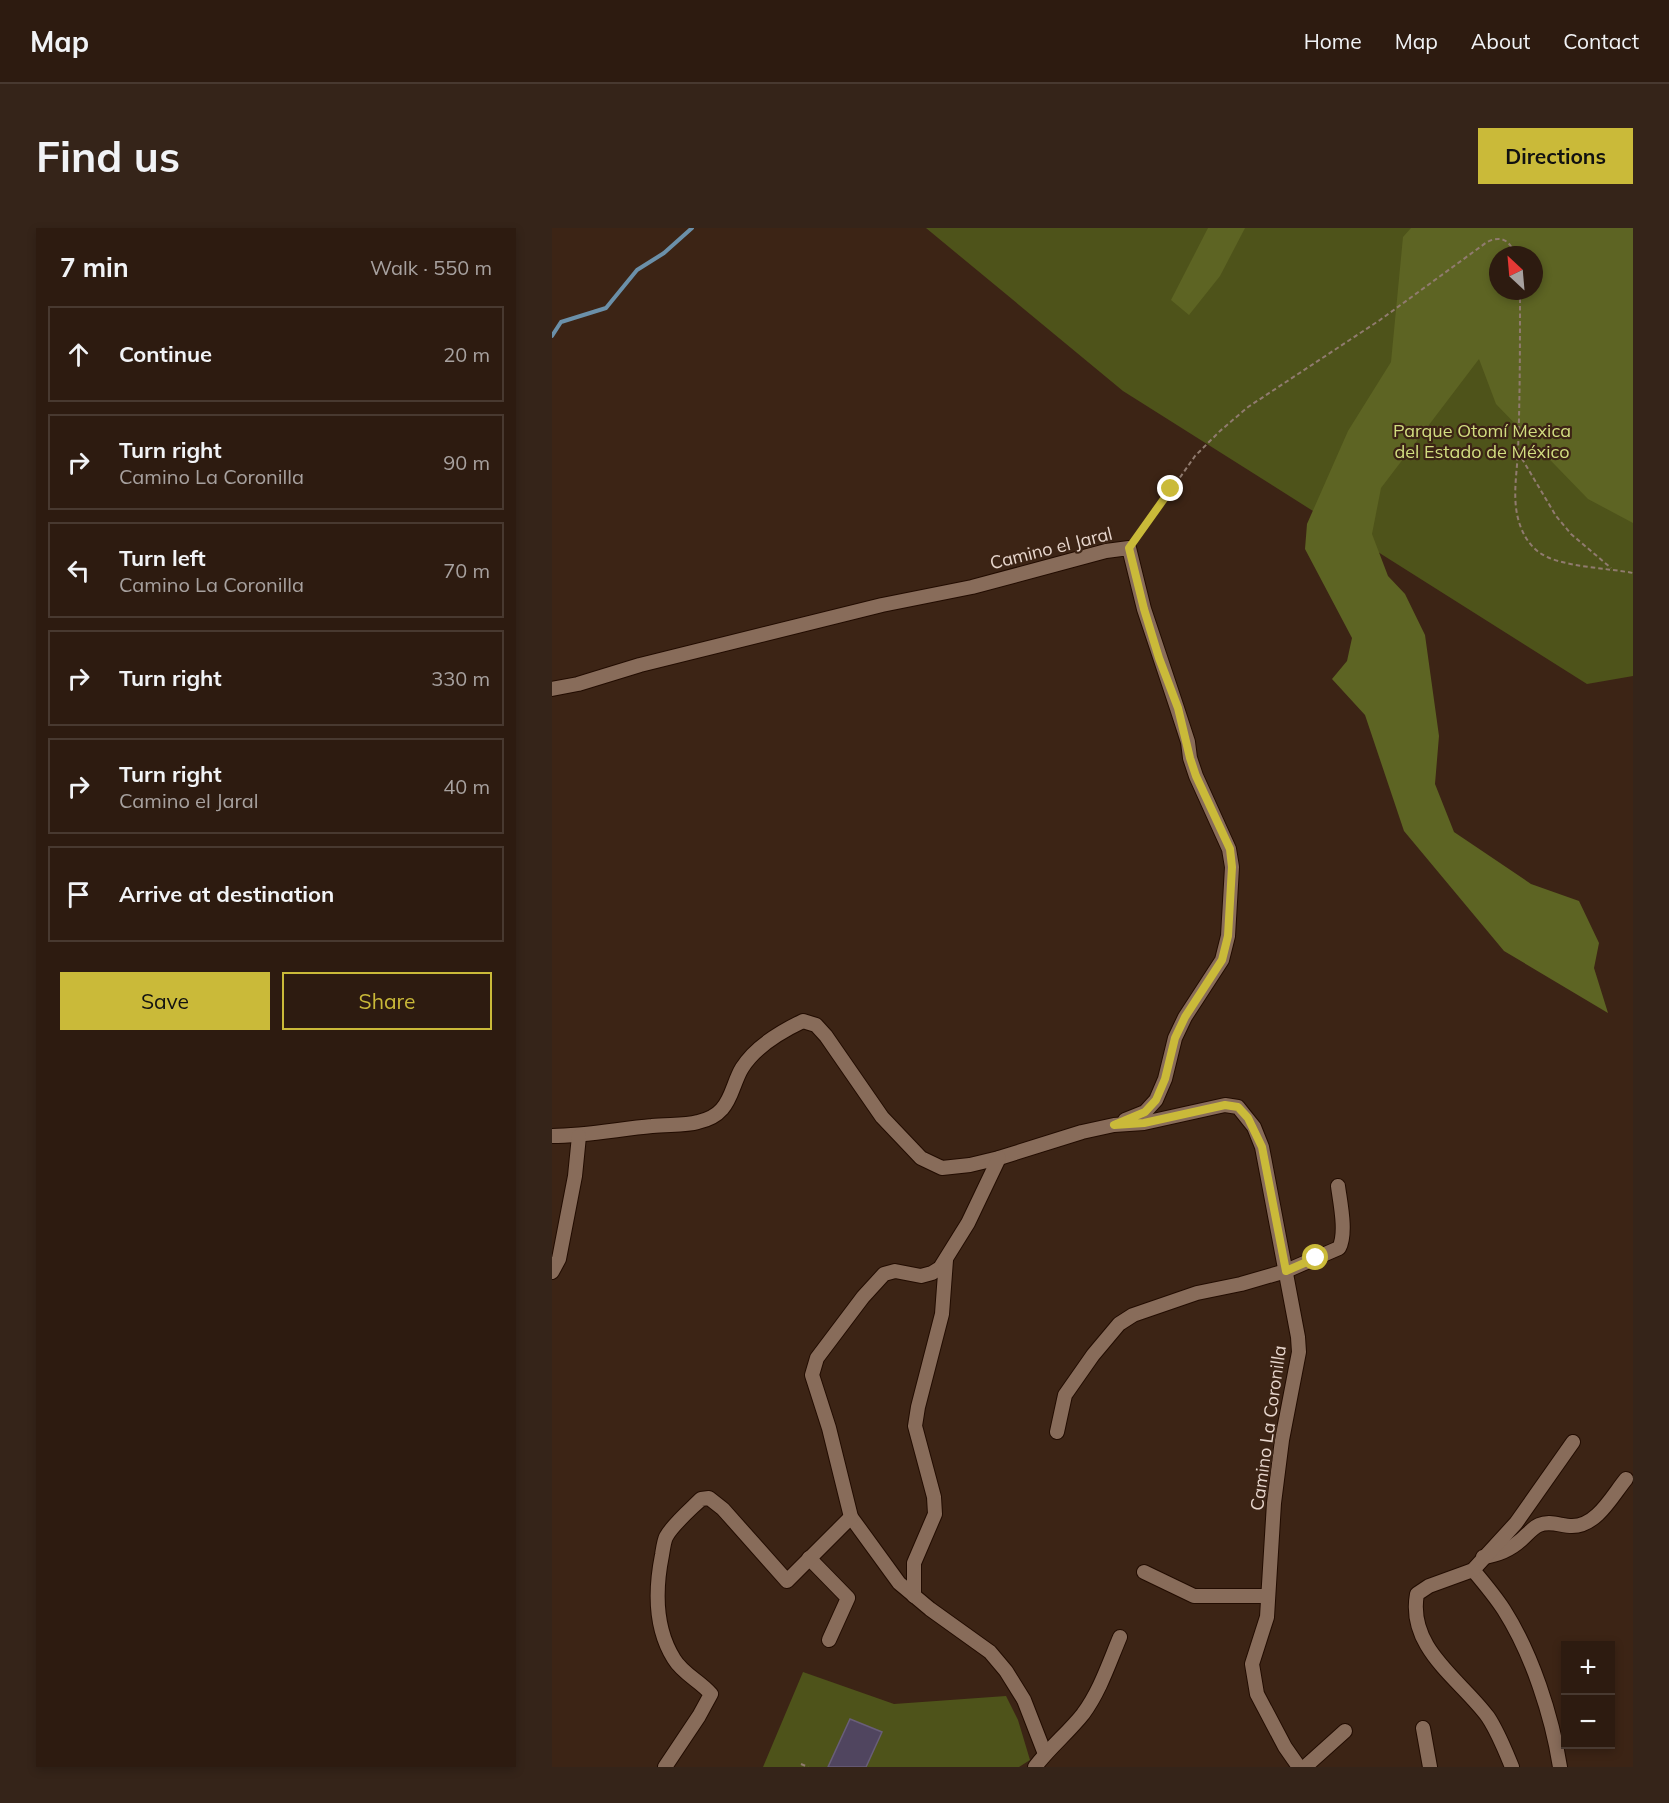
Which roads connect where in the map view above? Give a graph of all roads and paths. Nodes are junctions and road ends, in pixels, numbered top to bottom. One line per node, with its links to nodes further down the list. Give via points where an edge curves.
1 (1510, 246): 4 (path, Camino el Jaral, via 1503,238 1487,242 1380,320 1248,407 1195,456)
2 (1520, 300): 3 (path)
3 (1518, 452): 5 (path, via 1556,516); 5 (path, via 1516,505 1526,538 1550,558)
4 (1129, 548): 7 (street, Camino el Jaral, via 882,605); 8 (street, via 1193,767 1230,849 1232,867 1228,936 1222,960 1175,1038 1156,1100 1145,1112)
5 (1613, 569): 6 (path)
6 (1633, 573)
7 (552, 689)
8 (1114, 1125): 11 (street, Camino La Coronilla); 14 (street, Camino La Coronilla, via 1144,1123 1225,1105 1238,1107 1262,1147)
9 (552, 1136): 10 (street, Camino La Coronilla)
10 (579, 1136): 11 (street, Camino La Coronilla, via 711,1118 729,1099 750,1057 803,1021 816,1025 826,1036 882,1117 921,1158 942,1168); 15 (street, via 559,1259)
11 (999, 1158): 13 (street)
12 (1338, 1186): 14 (street, via 1342,1224 1339,1248)
13 (946, 1260): 19 (street, via 940,1268 921,1276 895,1271 884,1274 817,1358 812,1375); 24 (street, via 942,1314 915,1426 935,1514 914,1563)
14 (1286, 1271): 16 (street, via 1197,1293 1132,1315 1119,1324 1065,1395); 25 (street, Camino La Coronilla, via 1299,1352 1282,1440)
15 (552, 1272)
16 (1057, 1432)
17 (1573, 1442): 21 (street, via 1516,1523)
18 (1626, 1479): 21 (street, via 1586,1524 1545,1523 1506,1551)
19 (851, 1517): 20 (street); 24 (street, via 899,1583)
20 (808, 1557): 27 (street, via 848,1598); 32 (street, via 787,1581 710,1498 701,1499 666,1537 658,1615 664,1640 675,1660 711,1694)
21 (1483, 1557): 22 (street)
22 (1473, 1570): 38 (street, via 1417,1594 1414,1610 1426,1645 1488,1718); 39 (street, via 1504,1610 1536,1676)
23 (1144, 1572): 25 (street, via 1194,1596)
24 (914, 1596): 30 (street, via 990,1652 1006,1671 1024,1700)
25 (1268, 1596): 35 (street, Camino La Coronilla, via 1267,1617 1252,1664 1257,1694)
26 (1120, 1637): 30 (street, via 1100,1687 1084,1713)
27 (829, 1640)
28 (1423, 1728): 37 (street)
29 (1345, 1731): 36 (street)
30 (1045, 1754): 34 (street)
31 (801, 1764): 33 (path)
32 (664, 1767)
33 (808, 1767)
34 (1035, 1767)
35 (1299, 1767)
36 (1305, 1767)
37 (1430, 1767)
38 (1512, 1767)
39 (1560, 1767)

